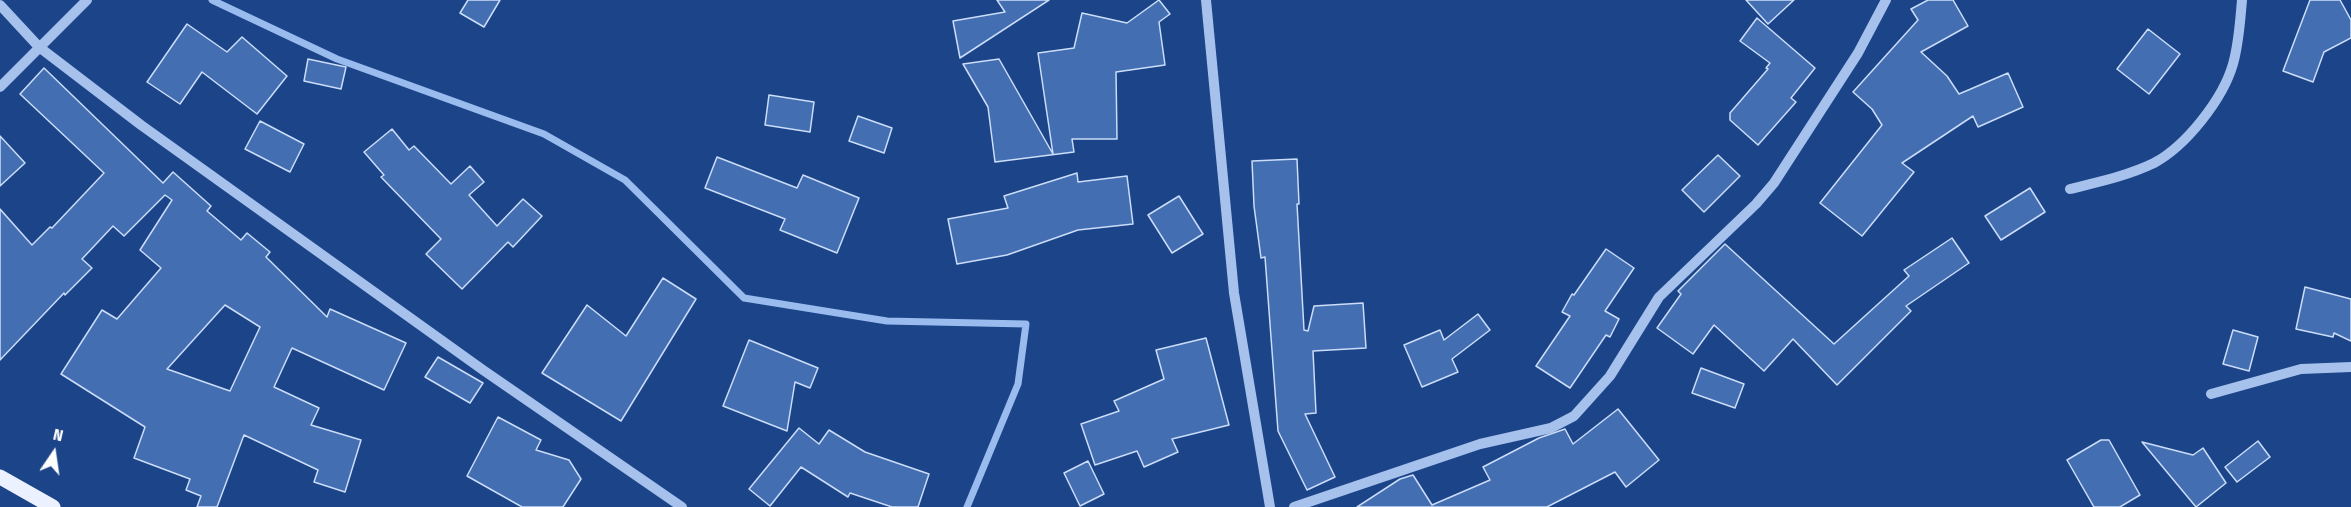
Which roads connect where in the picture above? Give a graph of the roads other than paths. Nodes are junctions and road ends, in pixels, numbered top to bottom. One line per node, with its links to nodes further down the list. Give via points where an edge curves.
1 (87, 0): 6 (street)
2 (1206, 0): 14 (street, via 1234,293)
3 (1886, 0): 15 (street, via 1774,183 1659,297 1610,376 1574,416 1551,428 1480,444)
4 (2242, 0): 8 (street, via 2240,35 2232,67 2218,96 2186,140 2155,162 2116,178)
5 (0, 5): 6 (street)
6 (39, 47): 7 (street); 13 (street, via 170,146)
7 (0, 87)
8 (2070, 189)
9 (2351, 367): 10 (street, via 2301,369)
10 (2211, 394)
11 (0, 477): 12 (main road)
12 (53, 507)
13 (682, 507)
14 (1270, 507)
15 (1294, 507)

